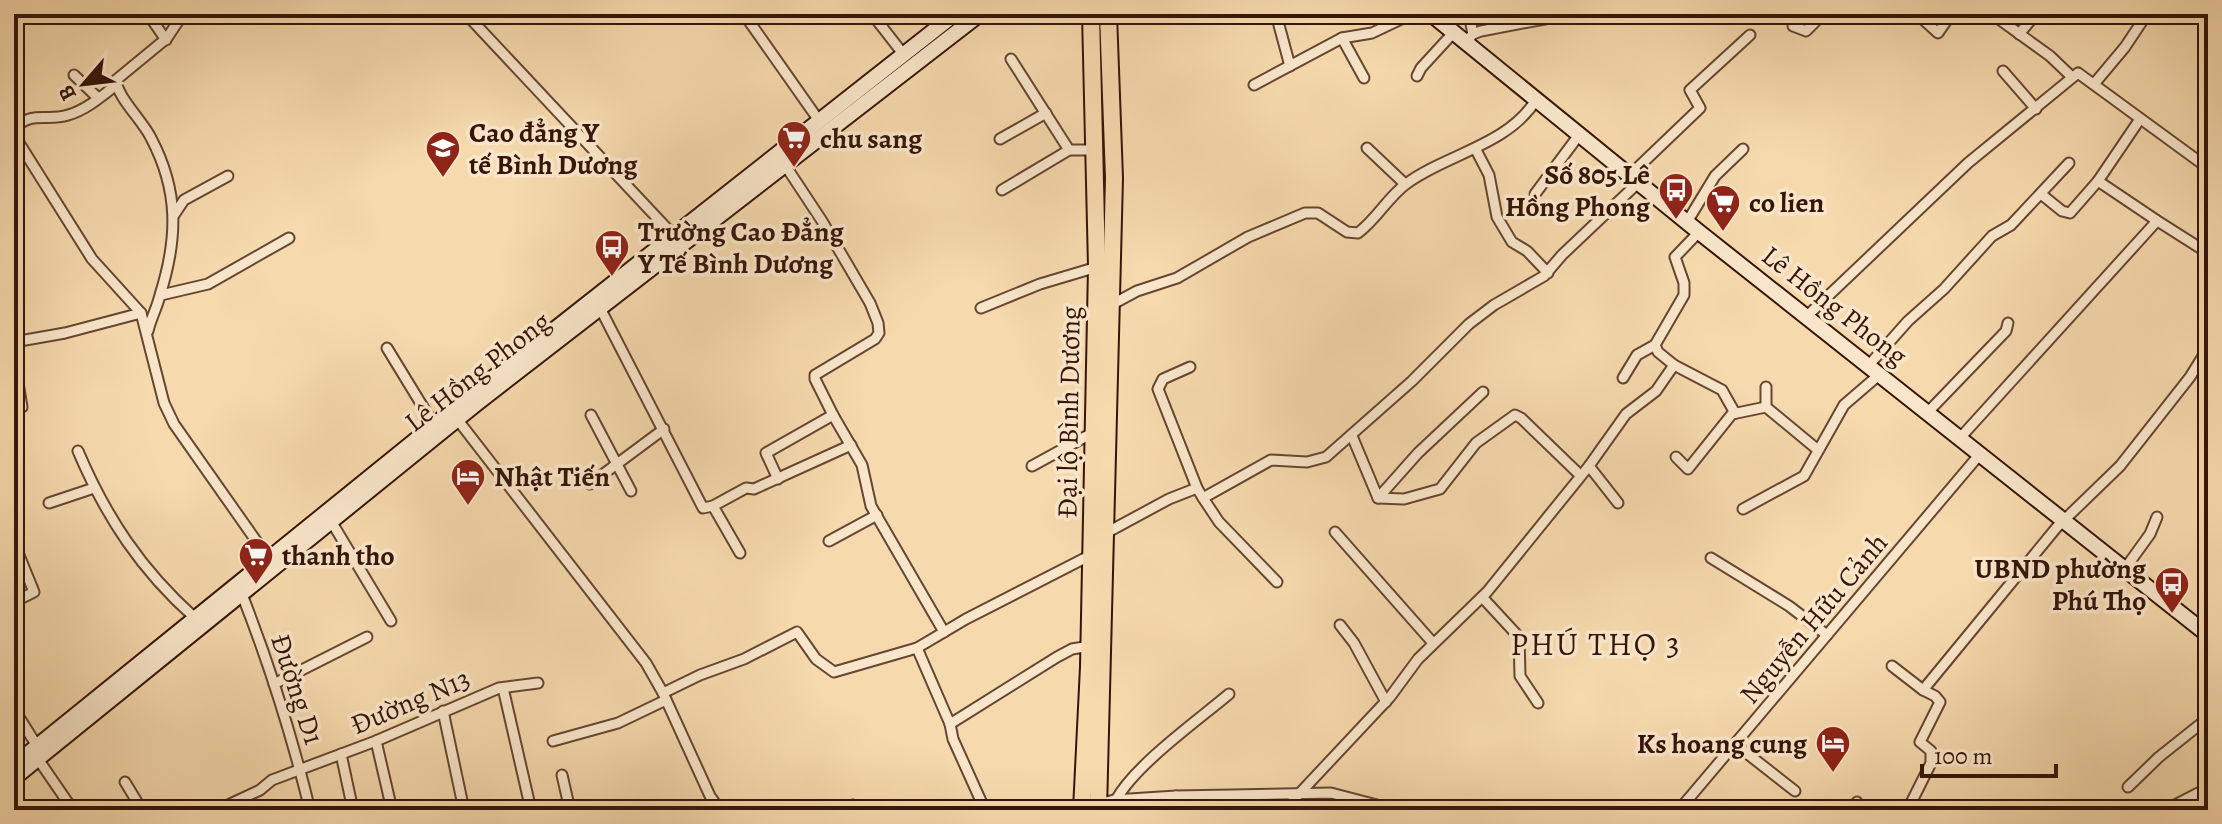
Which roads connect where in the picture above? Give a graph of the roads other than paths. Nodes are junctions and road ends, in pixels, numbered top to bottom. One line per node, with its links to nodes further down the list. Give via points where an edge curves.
1 (148, 14): 28 (street)
2 (183, 14): 28 (street)
3 (466, 14): 69 (street)
4 (744, 14): 45 (street)
5 (872, 14): 29 (street)
6 (980, 14): 56 (street, Lê Hồng Phong)
7 (1091, 14): 53 (highway, Đại lộ Bình Dương)
8 (1158, 14): 21 (street)
9 (1276, 14): 31 (street)
10 (1412, 14): 26 (street, via 1372,33)
11 (1431, 14): 23 (street, Lê Hồng Phong)
12 (1469, 14): 27 (street)
13 (1571, 14): 27 (street)
14 (1823, 14): 22 (street, via 1806,31)
15 (1917, 14): 16 (street, via 1938,33)
16 (1951, 14)
17 (1992, 14): 24 (street)
18 (2036, 14): 24 (street)
19 (2147, 14): 37 (street)
20 (948, 16): 29 (street, Lê Hồng Phong)
21 (1108, 16): 75 (highway, Đại lộ Bình Dương, via 1114,178)
22 (1793, 26)
23 (1454, 32): 27 (street, Lê Hồng Phong); 34 (street)
24 (2019, 34): 35 (street)
25 (1750, 35): 59 (street, via 1690,90 1700,108)
26 (1342, 38): 31 (street); 36 (street)
27 (1470, 38): 41 (street, Lê Hồng Phong)
28 (166, 40): 38 (street)
29 (904, 55): 45 (street, Lê Hồng Phong)
30 (1011, 59): 43 (street)
31 (1290, 66): 39 (street)
32 (2003, 71): 42 (street)
33 (74, 75): 40 (street)
34 (1417, 76)
35 (2072, 77): 37 (street, via 2083,74); 42 (street)
36 (1364, 78)
37 (2094, 84): 44 (street)
38 (116, 85): 40 (street); 65 (street, via 162,160)
39 (1254, 85)
40 (98, 98): 46 (street, via 71,114 31,117)
41 (1536, 100): 48 (street, Lê Hồng Phong); 54 (street, via 1528,112)
42 (2036, 109): 79 (street, via 1968,163)
43 (1046, 113): 49 (street); 52 (street)
44 (2140, 119): 57 (street); 60 (street)
45 (820, 122): 69 (street, Lê Hồng Phong)
46 (14, 128)
47 (14, 135): 78 (street, via 92,259)
48 (1579, 135): 59 (street, Lê Hồng Phong); 63 (street)
49 (1000, 139)
50 (1367, 148): 61 (street)
51 (1743, 149): 67 (street, via 1715,176)
52 (1069, 150): 53 (street); 62 (street)
53 (1094, 150): 72 (highway, Đại lộ Bình Dương)
54 (1476, 150): 61 (street); 73 (street, via 1489,175 1497,217 1512,242)
55 (2069, 163): 64 (street)
56 (785, 165): 76 (street, Lê Hồng Phong); 99 (street, via 878,323 875,339 815,375)
57 (2208, 168)
58 (228, 176): 65 (street, via 184,200)
59 (1634, 178): 67 (street, Lê Hồng Phong); 73 (street)
60 (2098, 181): 64 (street, via 2070,213); 66 (street)
61 (1405, 184): 75 (street, via 1358,233 1343,230 1318,213 1305,213)
62 (1002, 190)
63 (1535, 194)
64 (2041, 194): 89 (street, via 1908,321)
65 (174, 215): 74 (street)
66 (2156, 220): 71 (street); 104 (street)
67 (1687, 222): 68 (street, Lê Hồng Phong)
68 (1699, 232): 79 (street, Lê Hồng Phong); 83 (street, via 1675,257 1684,295)
69 (675, 237): 97 (street, Lê Hồng Phong)
70 (289, 238): 74 (street, via 208,284)
71 (2208, 253)
72 (1097, 267): 77 (street); 102 (highway, Đại lộ Bình Dương)
73 (1548, 273): 103 (street, via 1469,324)
74 (161, 295): 81 (street)
75 (1111, 305): 130 (highway, Đại lộ Bình Dương)
76 (600, 308): 97 (street, Lê Hồng Phong); 101 (street)
77 (981, 308)
78 (141, 313): 81 (street); 82 (street)
79 (1807, 316): 89 (street, Lê Hồng Phong)
80 (2008, 323): 95 (street)
81 (148, 332): 136 (street, via 174,424)
82 (14, 342)
83 (1655, 345): 87 (street); 90 (street, via 1637,355)
84 (387, 348): 100 (street)
85 (2208, 348): 128 (street, via 2120,466)
86 (14, 358): 94 (street, via 22,407)
87 (1674, 365): 96 (street, via 1722,390); 112 (street, via 1656,391 1626,414)
88 (1190, 367): 117 (street, via 1163,379 1158,389)
89 (1874, 370): 95 (street, Lê Hồng Phong); 106 (street, via 1844,405)
90 (1623, 378)
91 (1766, 387): 93 (street)
92 (1483, 392): 120 (street)
93 (1766, 407): 96 (street); 106 (street)
94 (14, 410)
95 (1928, 412): 104 (street, Lê Hồng Phong)
96 (1735, 413): 109 (street, via 1688,469)
97 (454, 415): 100 (street, Lê Hồng Phong); 127 (street, Lê Hồng Phong); 158 (street, via 604,606)
98 (591, 415): 110 (street)
99 (833, 415): 105 (street); 114 (street, via 766,453)
100 (434, 425): 136 (street, Lê Hồng Phong)
101 (664, 429): 110 (street); 123 (street, via 703,508)
102 (1094, 432): 111 (street); 134 (highway, Đại lộ Bình Dương)
103 (1352, 436): 119 (street, via 1326,457 1271,460); 120 (street)
104 (1960, 438): 108 (street, Lê Hồng Phong)
105 (851, 445): 114 (street); 125 (street)
106 (1818, 450): 124 (street, via 1799,481)
107 (78, 451): 116 (street)
108 (1980, 454): 128 (street, Lê Hồng Phong); 146 (street, Nguyễn Hữu Cảnh)
109 (1676, 457)
110 (618, 464): 115 (street); 118 (street)
111 (1032, 466)
112 (1589, 466): 113 (street); 122 (street)
113 (1580, 475): 120 (street, via 1515,415 1476,443 1440,489 1404,499); 140 (street)
114 (778, 479): 123 (street)
115 (590, 484)
116 (94, 488): 121 (street); 142 (street, via 146,570)
117 (1197, 488): 119 (street); 130 (street)
118 (631, 491)
119 (1203, 498): 138 (street)
120 (1378, 498)
121 (49, 503)
122 (1618, 503)
123 (713, 506): 133 (street)
124 (1743, 509)
125 (877, 515): 131 (street); 145 (street)
126 (2157, 517): 137 (street)
127 (331, 521): 136 (street, Lê Hồng Phong); 143 (street)
128 (2064, 522): 137 (street, Lê Hồng Phong); 156 (street)
129 (1335, 532): 149 (street)
130 (1106, 533): 180 (highway, Đại lộ Bình Dương)
131 (829, 541)
132 (14, 543): 141 (street, via 34,592)
133 (740, 553)
134 (1091, 555): 145 (street); 150 (highway, Đại lộ Bình Dương)
135 (1711, 558): 146 (street)
136 (272, 563): 139 (street, Lê Hồng Phong)
137 (2124, 570): 147 (street, Lê Hồng Phong)
138 (1277, 582)
139 (239, 589): 142 (street, Lê Hồng Phong); 154 (street, Đường D1); 168 (street, Lê Hồng Phong)
140 (1482, 597): 149 (street); 160 (street, via 1519,637 1520,676)
141 (14, 602)
142 (195, 618): 168 (street, Lê Hồng Phong)
143 (391, 621)
144 (1340, 625): 159 (street)
145 (944, 632): 151 (street)
146 (1827, 635): 167 (street, Nguyễn Hữu Cảnh)
147 (2208, 635)
148 (367, 637): 154 (street)
149 (1433, 643): 159 (street)
150 (1090, 646): 164 (street, via 1057,657); 180 (highway, Đại lộ Bình Dương)
151 (917, 648): 158 (street, via 834,672 816,659 797,632); 164 (street)
152 (1892, 666): 156 (street)
153 (538, 683): 155 (street, Đường N13)
154 (274, 684): 171 (street, Đường D1)
155 (503, 688): 162 (street, Đường N13); 189 (street)
156 (1923, 690): 196 (street, via 1940,702 1920,742 1931,751 1931,763)
157 (1229, 694): 180 (street)
158 (664, 696): 166 (street, via 618,723); 191 (street)
159 (1386, 702): 178 (street)
160 (1538, 703)
161 (14, 709): 168 (street)
162 (443, 711): 165 (street, Đường N13); 188 (street)
163 (2208, 718): 175 (street)
164 (950, 724): 192 (street)
165 (376, 741): 169 (street, Đường N13); 187 (street)
166 (553, 741)
167 (1735, 744): 177 (street); 181 (street, Nguyễn Hữu Cảnh)
168 (38, 753): 170 (street, Lê Hồng Phong); 173 (street, Lê Hồng Phong); 183 (street)
169 (341, 754): 171 (street, Đường N13); 186 (street)
170 (14, 765)
171 (300, 769): 182 (street, Đường N13); 185 (street, Đường D1)
172 (562, 775): 190 (street)
173 (14, 778)
174 (125, 782): 184 (street)
175 (2128, 787)
176 (2208, 788): 197 (street)
177 (1795, 791)
178 (1298, 794): 179 (street); 194 (street); 195 (street, via 1331,793)
179 (1176, 796): 180 (street); 193 (street)
180 (1096, 807)
181 (1684, 808)
182 (223, 809)
183 (73, 810)
184 (142, 810)
185 (310, 810)
186 (353, 810)
187 (392, 810)
188 (464, 810)
189 (531, 810)
190 (570, 810)
191 (720, 810)
192 (985, 810)
193 (1189, 810)
194 (1284, 810)
195 (1396, 810)
196 (1905, 810)
197 (2165, 810)

